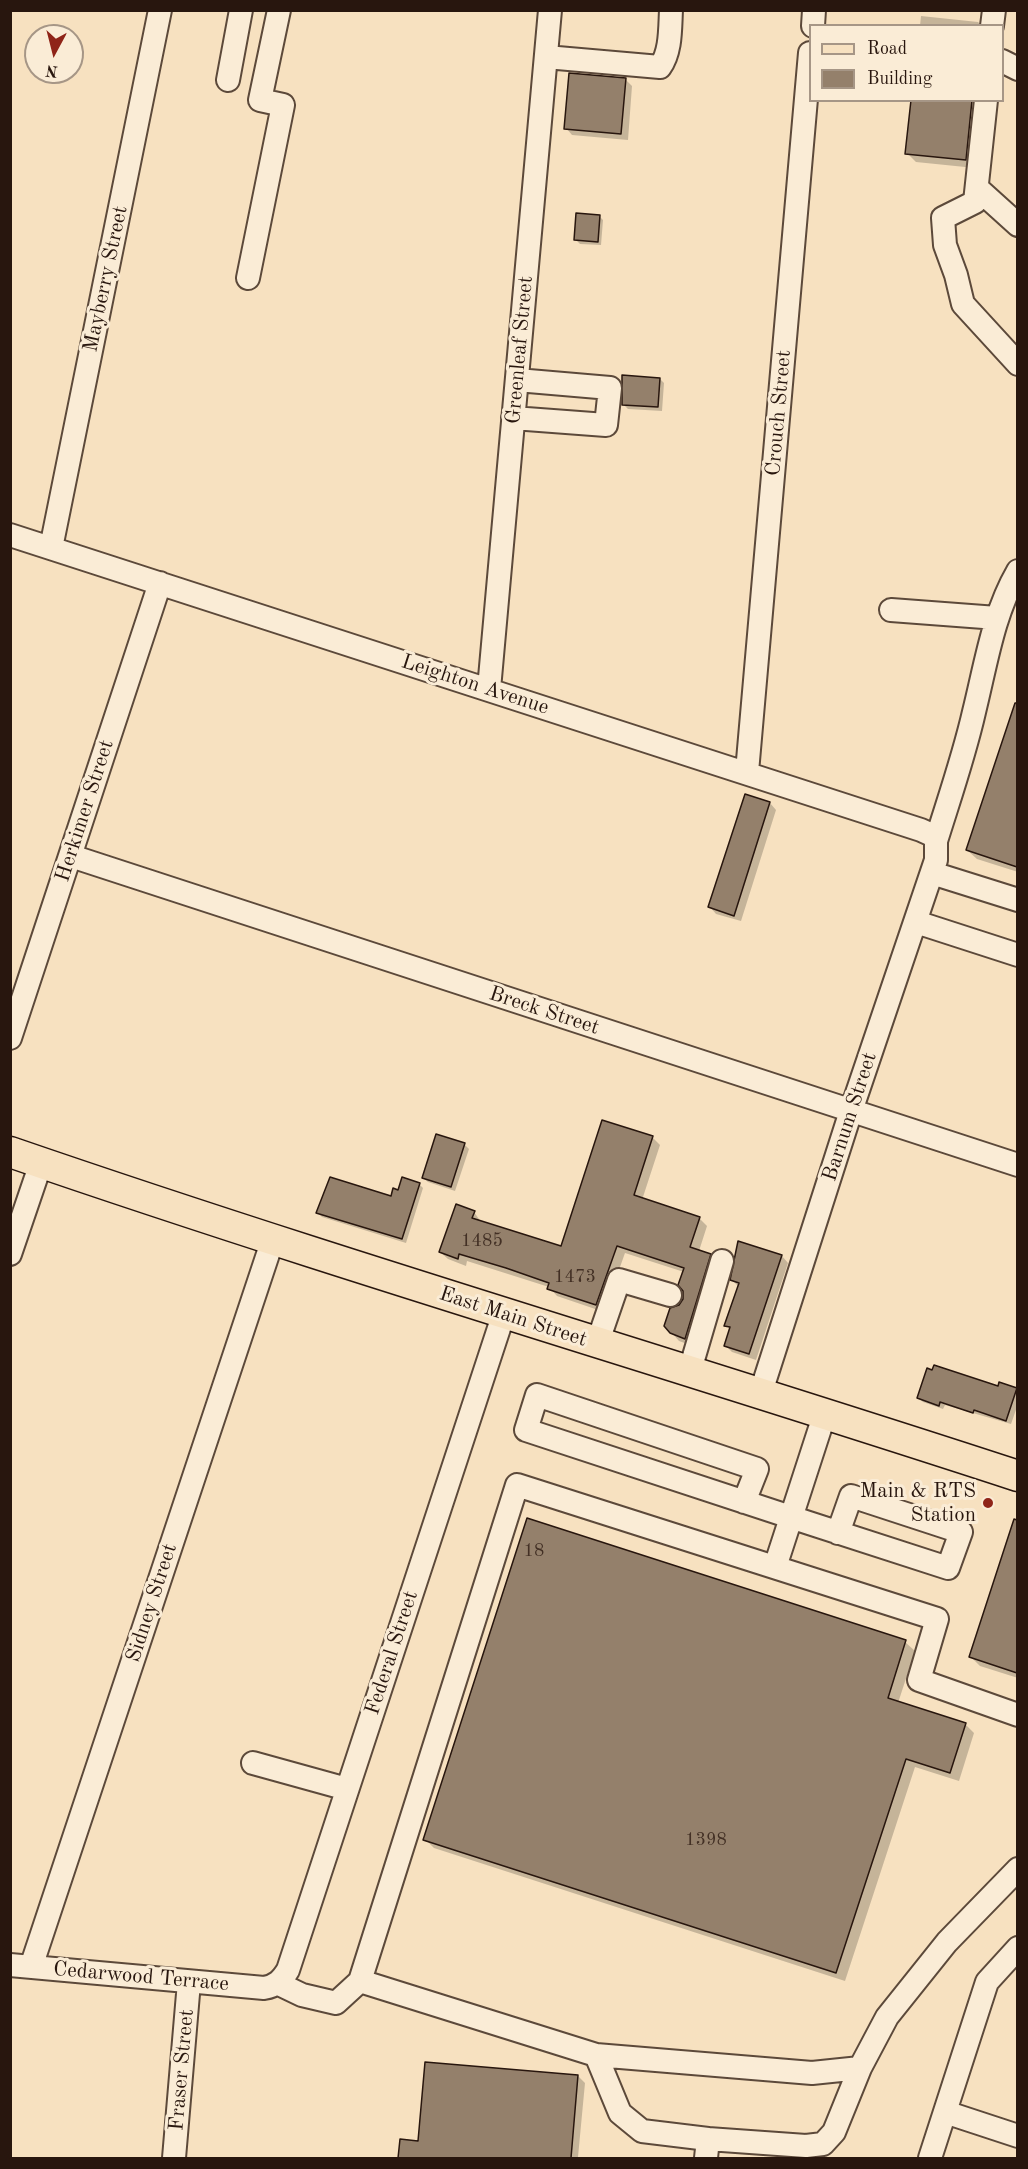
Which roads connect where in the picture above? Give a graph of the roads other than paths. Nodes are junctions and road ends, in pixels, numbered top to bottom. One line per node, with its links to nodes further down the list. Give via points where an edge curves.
1 (160, 10): 17 (street, Mayberry Street)
2 (241, 10): 8 (street)
3 (279, 10): 12 (street, via 260,100 283,105)
4 (550, 10): 6 (street, Greenleaf Street)
5 (671, 10): 6 (street, via 665,61 660,67)
6 (546, 57): 14 (street, Greenleaf Street)
7 (809, 64): 23 (street, Crouch Street)
8 (228, 80)
9 (986, 102): 10 (street)
10 (977, 188): 11 (street); 13 (street, via 975,202 943,218 945,245 963,304)
11 (1017, 225)
12 (248, 278)
13 (1017, 364)
14 (517, 380): 15 (street, Greenleaf Street); 15 (street, via 610,388 606,425)
15 (513, 418): 22 (street, Greenleaf Street)
16 (10, 535): 17 (street, Leighton Avenue)
17 (51, 548): 19 (street, Leighton Avenue)
18 (1017, 571): 21 (street, Barnum Street)
19 (160, 584): 22 (street, Leighton Avenue); 25 (street, Herkimer Street)
20 (891, 610): 21 (street)
21 (997, 618): 24 (street, Barnum Street, via 974,715)
22 (489, 689): 23 (street, Leighton Avenue)
23 (747, 772): 24 (street, Leighton Avenue, via 921,830)
24 (936, 841): 26 (street, Barnum Street)
25 (71, 856): 30 (street, Herkimer Street); 31 (street, Breck Street)
26 (932, 873): 27 (street); 28 (street, Barnum Street)
27 (1017, 900)
28 (916, 922): 29 (street); 31 (street, Barnum Street)
29 (1017, 956)
30 (10, 1038)
31 (851, 1111): 34 (street, Breck Street); 42 (street, Barnum Street)
32 (10, 1152): 33 (main road, East Main Street)
33 (41, 1163): 35 (main road, East Main Street); 36 (street)
34 (1017, 1165)
35 (273, 1239): 39 (main road, East Main Street); 54 (street, Sidney Street)
36 (10, 1254)
37 (722, 1261): 41 (street)
38 (670, 1296): 40 (street, via 619,1280)
39 (504, 1313): 40 (main road, East Main Street); 51 (street, Federal Street)
40 (597, 1344): 41 (main road, East Main Street)
41 (690, 1370): 42 (main road, East Main Street)
42 (761, 1392): 43 (main road, East Main Street)
43 (825, 1413): 44 (main road, East Main Street); 46 (street)
44 (1017, 1476)
45 (744, 1502): 45 (street, via 526,1430 537,1395 757,1468); 46 (street)
46 (791, 1517): 47 (street); 48 (street)
47 (838, 1533): 47 (street, via 851,1496 961,1532 948,1568)
48 (778, 1556): 49 (street, via 937,1619 919,1680); 55 (street, via 517,1485)
49 (1017, 1715)
50 (253, 1763): 51 (street)
51 (348, 1789): 57 (street, Federal Street, via 288,1970)
52 (1017, 1869): 59 (street, via 947,1942 887,2017)
53 (1017, 1948): 60 (street, via 987,1982)
54 (21, 1966): 56 (street, Cedarwood Terrace)
55 (360, 1981): 57 (street, via 336,2003); 58 (street)
56 (189, 1982): 57 (street, Cedarwood Terrace); 64 (street, Fraser Street)
57 (274, 1985)
58 (596, 2055): 59 (street, via 812,2073); 62 (street, via 620,2113 642,2131)
59 (860, 2068): 63 (street)
60 (945, 2112): 61 (street); 65 (street)
61 (1017, 2136)
62 (707, 2149): 63 (street, via 806,2145)
63 (830, 2151)
64 (174, 2158)
65 (930, 2158)

